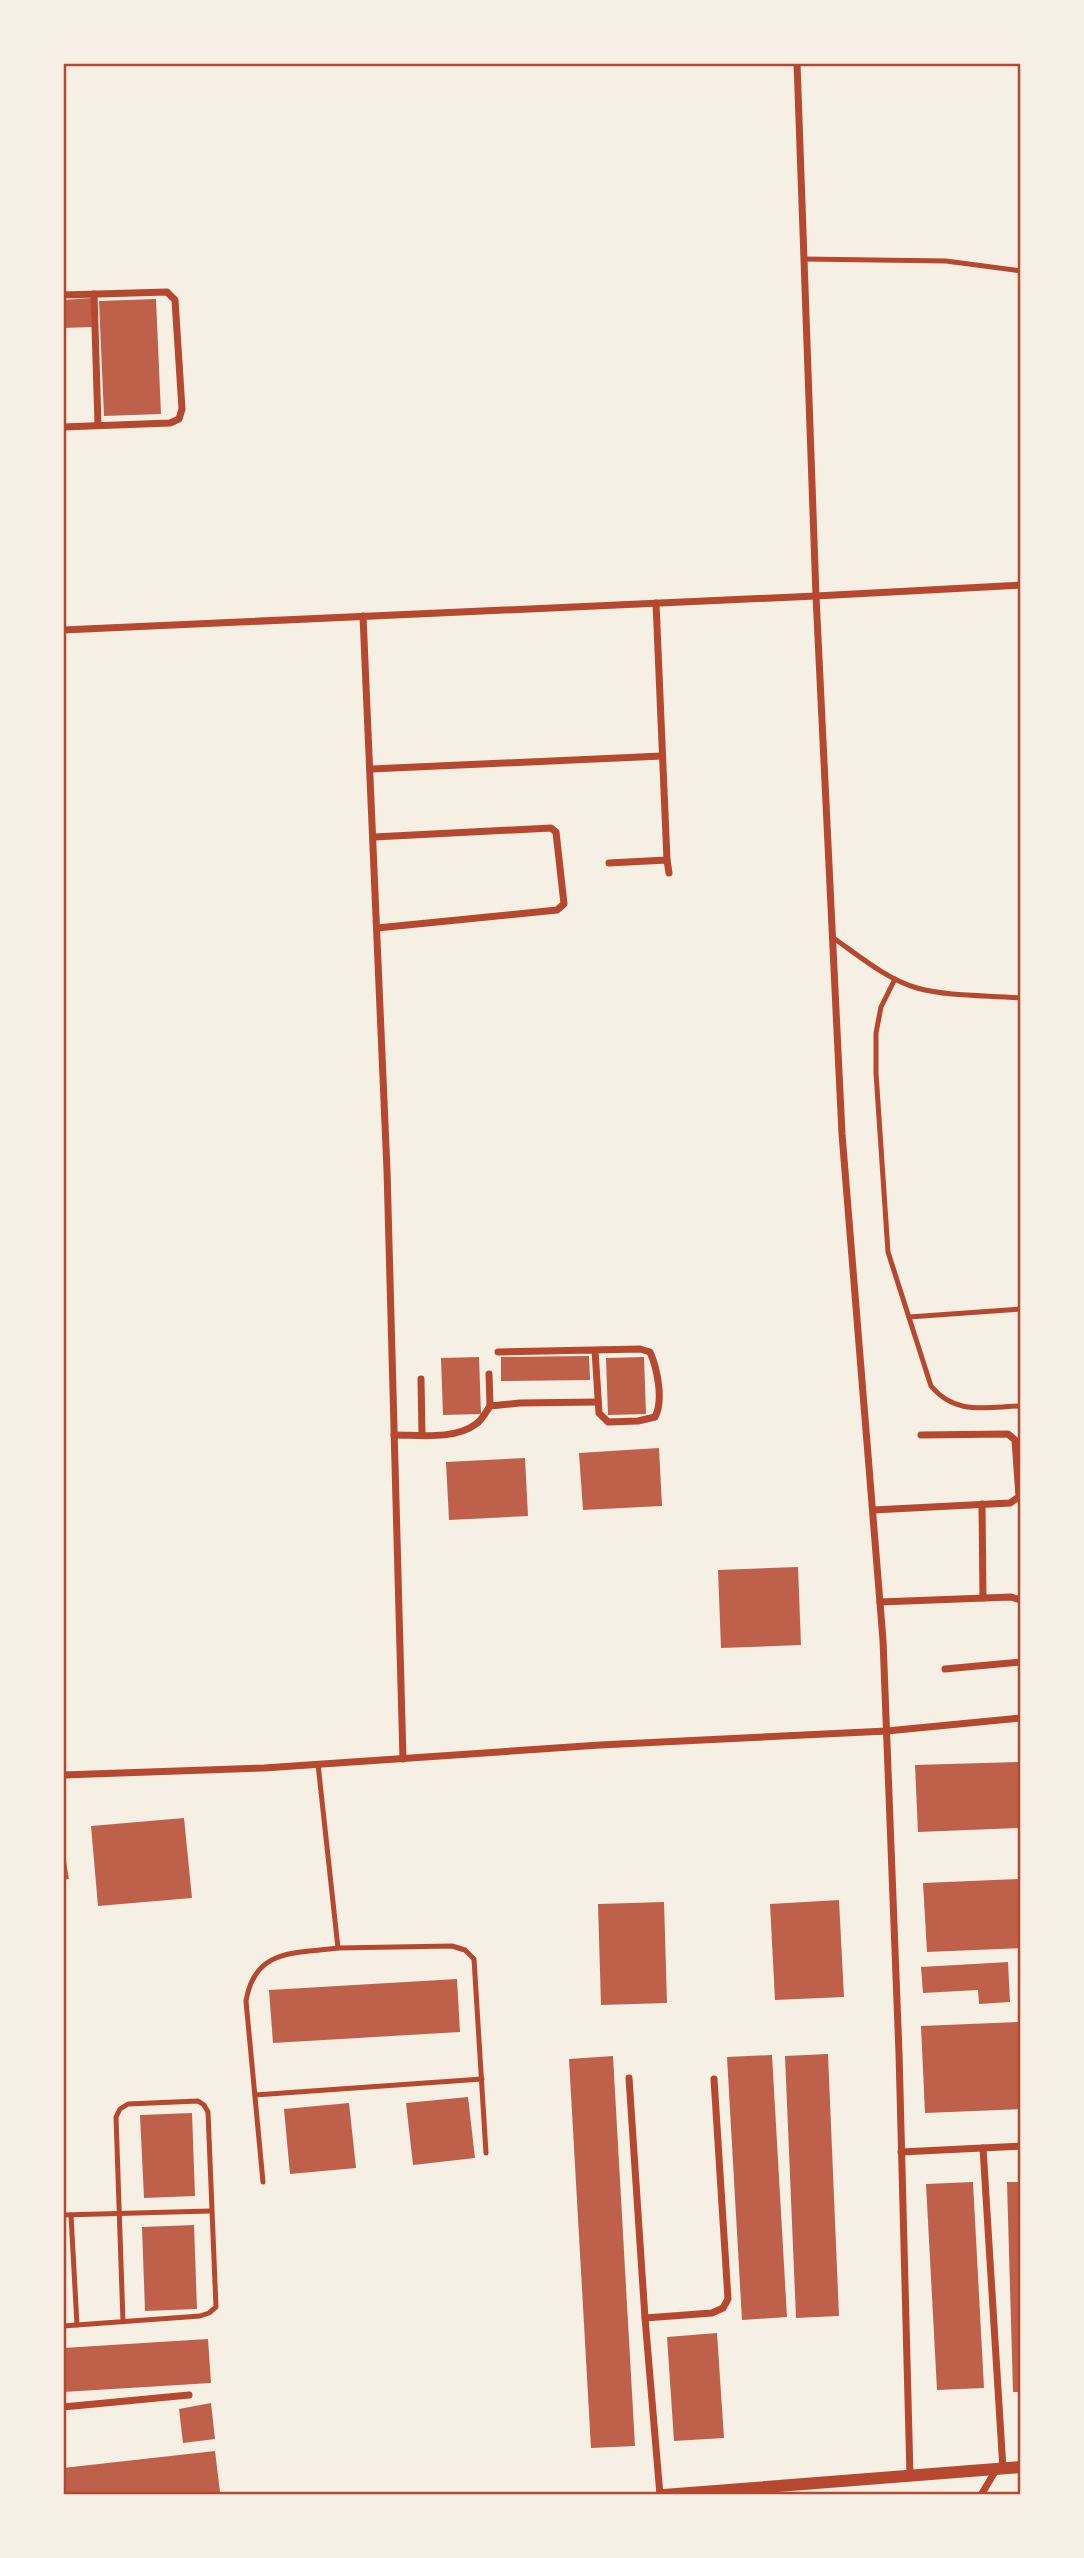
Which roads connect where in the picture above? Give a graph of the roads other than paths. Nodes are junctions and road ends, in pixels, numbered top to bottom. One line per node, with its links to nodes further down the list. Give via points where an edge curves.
1 (797, 63): 2 (street)
2 (804, 259): 3 (lane, via 946,261); 9 (street)
3 (1021, 271)
4 (94, 294): 5 (street); 6 (street); 6 (street, via 167,292 175,300 182,409 179,419 170,423)
5 (63, 295)
6 (98, 425): 7 (street)
7 (63, 426)
8 (1021, 585): 9 (street)
9 (816, 596): 10 (street); 20 (street)
10 (656, 603): 11 (street); 13 (street)
11 (363, 616): 12 (street); 14 (street)
12 (63, 629)
13 (662, 756): 14 (street); 16 (street)
14 (371, 769): 15 (street)
15 (373, 837): 19 (street); 19 (street, via 551,828 556,832 564,904 556,910)
16 (667, 860): 17 (street); 18 (street)
17 (609, 863)
18 (669, 873)
19 (377, 928): 33 (street)
20 (832, 937): 21 (lane); 36 (street, via 842,1133)
21 (895, 979): 22 (lane, via 948,993); 24 (lane, via 881,1007 876,1073 888,1252)
22 (1021, 998)
23 (1021, 1309): 24 (lane)
24 (909, 1317): 31 (lane, via 931,1386 941,1398 956,1406)
25 (595, 1350): 26 (street); 29 (street); 29 (street, via 650,1352 656,1365 659,1410 655,1417 608,1422)
26 (498, 1352)
27 (489, 1374): 30 (street)
28 (421, 1379): 32 (street)
29 (598, 1402): 30 (street)
30 (490, 1406): 32 (street, via 470,1428 452,1434)
31 (1021, 1406)
32 (422, 1434): 33 (street)
33 (394, 1435): 44 (street)
34 (920, 1435): 35 (street, via 1012,1436 1019,1497 1010,1503)
35 (982, 1504): 36 (street); 37 (street)
36 (873, 1510): 39 (street)
37 (983, 1598): 38 (street); 39 (street)
38 (1021, 1600)
39 (880, 1602): 43 (street)
40 (1021, 1662): 41 (street)
41 (945, 1669)
42 (1021, 1718): 43 (street)
43 (887, 1731): 44 (street); 54 (street)
44 (403, 1759): 45 (street)
45 (318, 1764): 46 (street); 47 (lane)
46 (63, 1775)
47 (338, 1948): 49 (lane, via 452,1946 465,1950 474,1959); 51 (lane, via 274,1956 255,1975 246,2001)
48 (629, 2078): 61 (street)
49 (482, 2079): 51 (lane); 55 (lane)
50 (715, 2079): 61 (street, via 728,2300 712,2313)
51 (254, 2095): 56 (lane)
52 (1021, 2146): 53 (street)
53 (983, 2148): 54 (street); 68 (street)
54 (901, 2152): 69 (street)
55 (486, 2153)
56 (263, 2182)
57 (210, 2211): 58 (lane); 58 (lane, via 208,2112 198,2101 128,2104 120,2109 116,2117); 62 (lane, via 216,2307 200,2316)
58 (118, 2213): 60 (lane); 62 (lane)
59 (63, 2215): 60 (lane)
60 (71, 2215): 63 (lane)
61 (645, 2318): 70 (street)
62 (123, 2322): 63 (lane)
63 (77, 2325): 64 (lane)
64 (63, 2326)
65 (189, 2395): 66 (street)
66 (63, 2406)
67 (1021, 2467): 68 (street)
68 (999, 2469): 69 (street); 71 (street)
69 (910, 2476): 70 (street)
70 (662, 2495)
71 (981, 2495)

